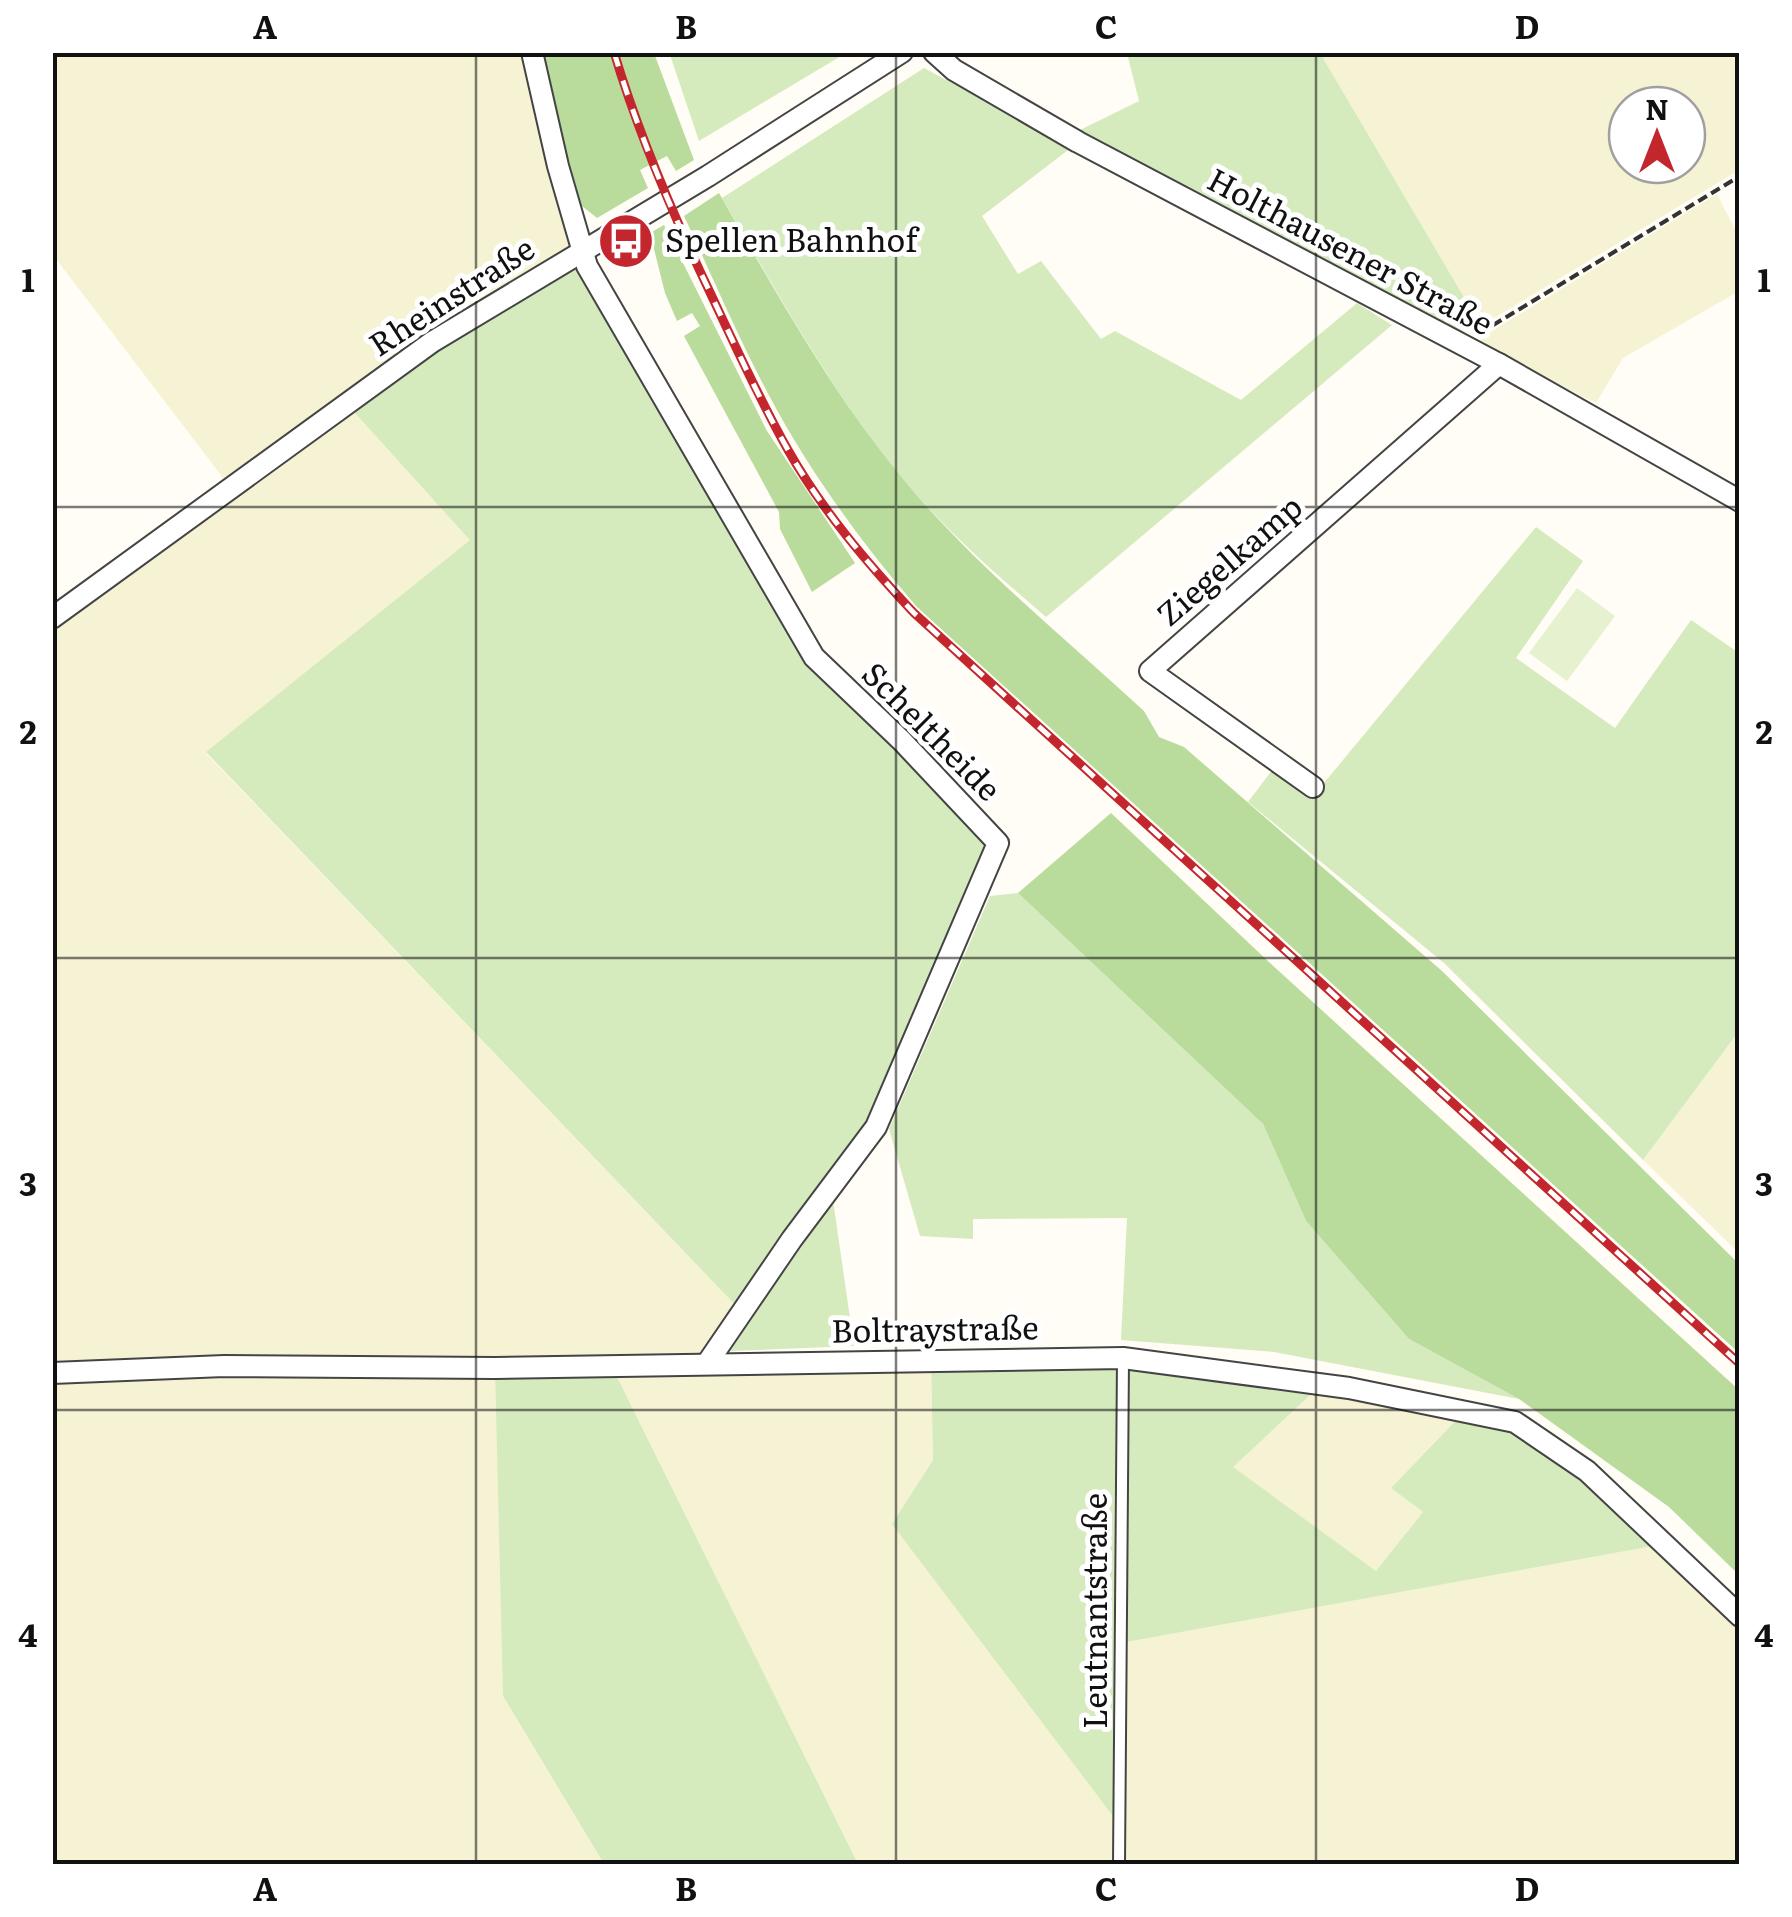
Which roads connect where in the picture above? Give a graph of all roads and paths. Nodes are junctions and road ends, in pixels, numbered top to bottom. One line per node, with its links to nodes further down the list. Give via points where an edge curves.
1 (532, 52): 5 (street)
2 (902, 52): 5 (street, Rheinstraße)
3 (934, 52): 6 (street, Holthausener Straße, via 1078,142)
4 (1740, 176): 6 (path)
5 (582, 250): 9 (street, Rheinstraße, via 418,352); 12 (street, Scheltheide, via 814,657 998,843 876,1128)
6 (1465, 346): 7 (street, Holthausener Straße)
7 (1499, 364): 8 (street, Holthausener Straße); 10 (street, Ziegelkamp, via 1150,672)
8 (1740, 501)
9 (52, 618)
10 (1313, 787)
11 (1123, 1358): 12 (street, Boltraystraße); 14 (street, Boltraystraße, via 1349,1388 1515,1422 1587,1472); 15 (lane, Leutnantstraße)
12 (708, 1362): 13 (street, Boltraystraße)
13 (52, 1372)
14 (1740, 1616)
15 (1119, 1864)

